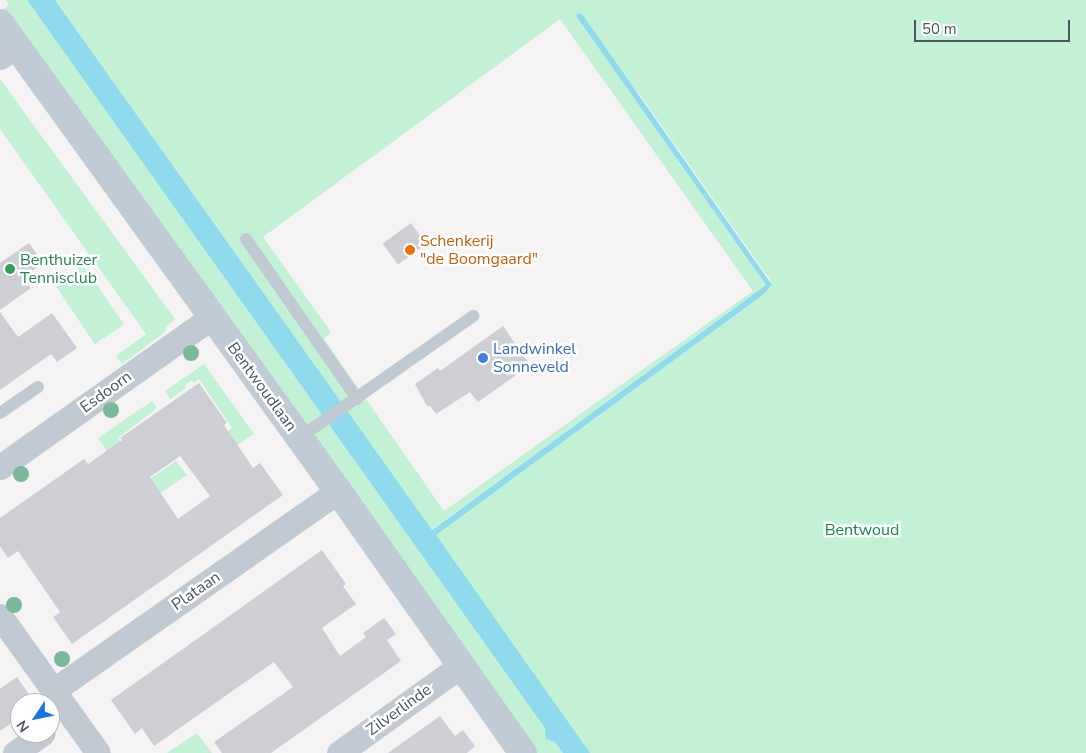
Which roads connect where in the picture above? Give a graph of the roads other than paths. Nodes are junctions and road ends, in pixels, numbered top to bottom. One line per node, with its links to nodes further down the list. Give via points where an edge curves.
1 (0, 22): 2 (main road, Bentwoudlaan)
2 (8, 51): 5 (main road, Bentwoudlaan)
3 (246, 239): 7 (lane)
4 (473, 316): 7 (lane)
5 (212, 317): 9 (main road, Bentwoudlaan); 10 (street, Esdoorn)
6 (38, 387): 8 (lane)
7 (354, 401): 9 (lane)
8 (0, 413)
9 (299, 438): 11 (main road, Bentwoudlaan)
10 (0, 467)
11 (338, 491): 13 (main road, Bentwoudlaan); 14 (street, Plataan)
12 (0, 616): 14 (street)
13 (460, 666): 20 (street, Zilverlinde); 21 (main road, Bentwoudlaan)
14 (54, 690): 15 (street)
15 (55, 693)
16 (60, 721): 19 (street)
17 (29, 743): 18 (street)
18 (15, 753)
19 (98, 753)
20 (339, 753)
21 (522, 753)

